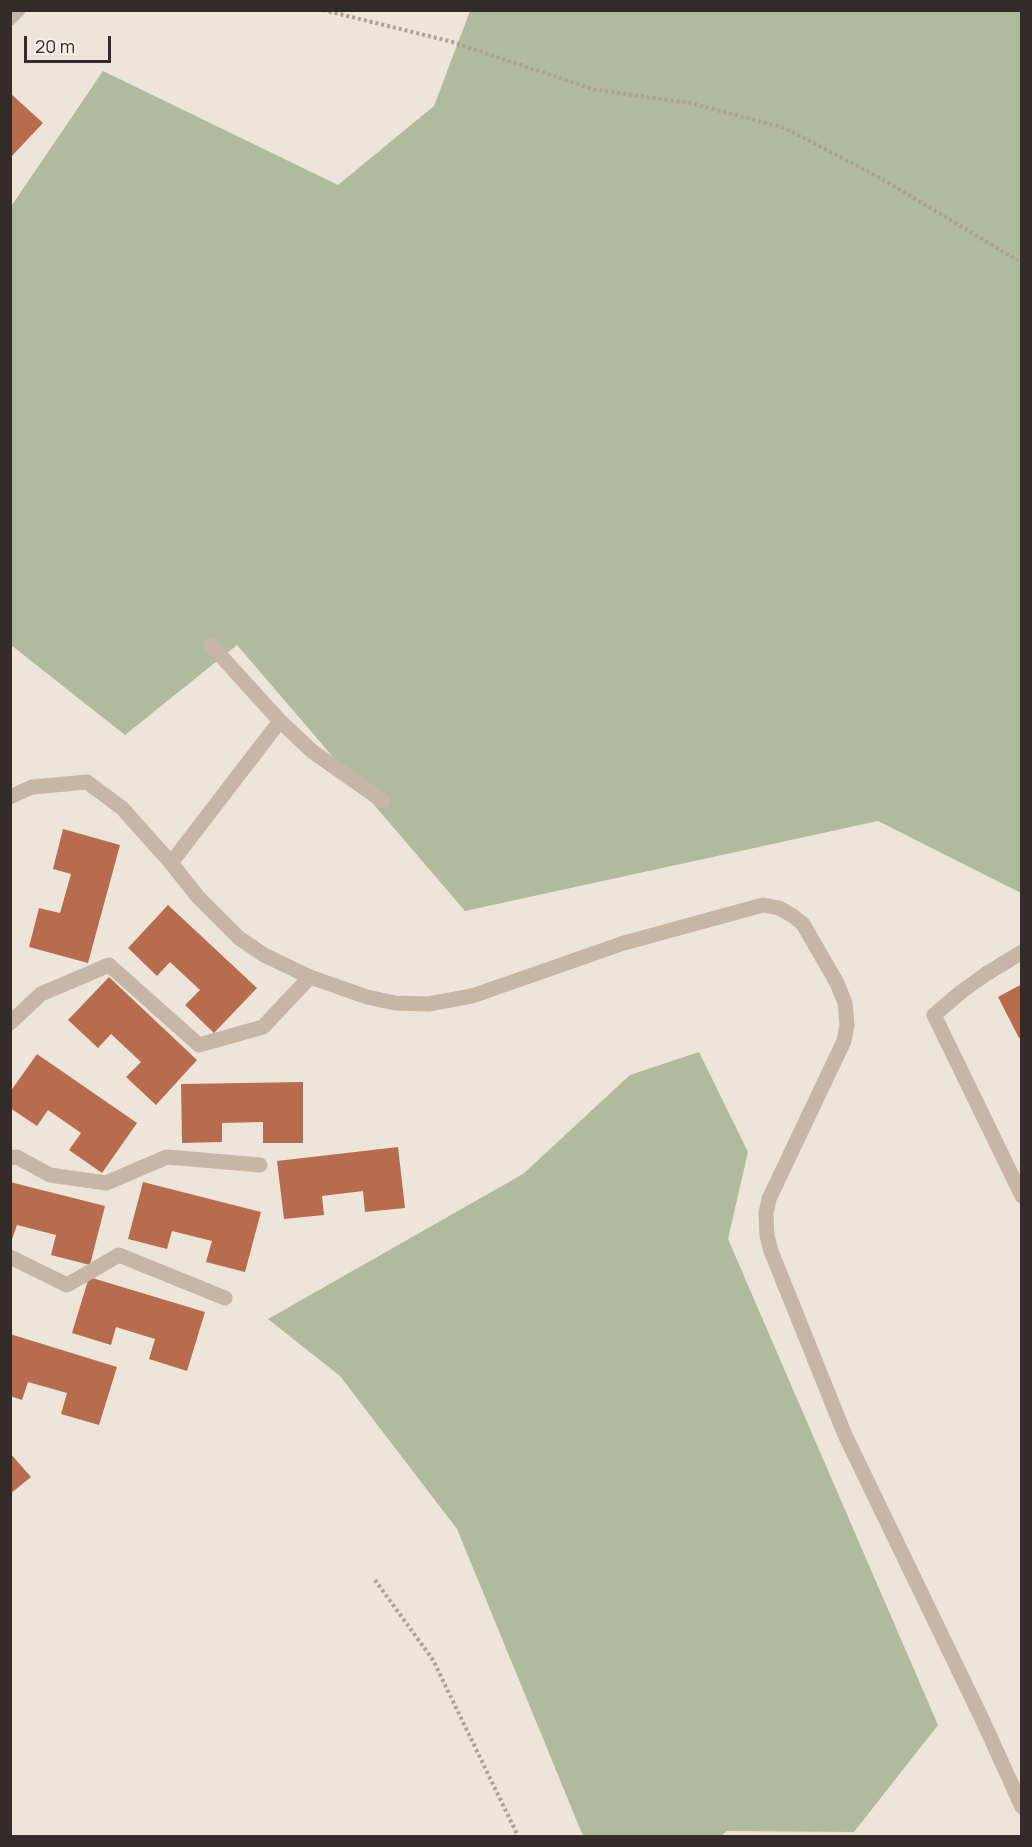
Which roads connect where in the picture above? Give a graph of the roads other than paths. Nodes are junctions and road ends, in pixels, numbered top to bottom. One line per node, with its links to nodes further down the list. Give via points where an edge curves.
1 (18, 10): 2 (street)
2 (10, 18)
3 (211, 645): 4 (street)
4 (280, 721): 6 (street, via 313,752); 7 (street)
5 (10, 797): 7 (street, via 32,787 87,782 122,808)
6 (383, 801)
7 (171, 863): 9 (street, via 239,938)
8 (1022, 952): 14 (street, via 977,980 934,1015)
9 (310, 977): 10 (street, via 263,1027 199,1045 109,965 41,994); 17 (street, via 367,997 428,1004 472,996 624,943 763,905 779,908 803,924 837,983 847,1025 844,1041 769,1199 767,1236 845,1435)
10 (10, 1023)
11 (10, 1142): 12 (street)
12 (14, 1158): 13 (street, via 50,1175 106,1184 167,1157)
13 (260, 1165)
14 (1022, 1196)
15 (10, 1257): 16 (street, via 67,1285 119,1255)
16 (225, 1298)
17 (1022, 1807)

